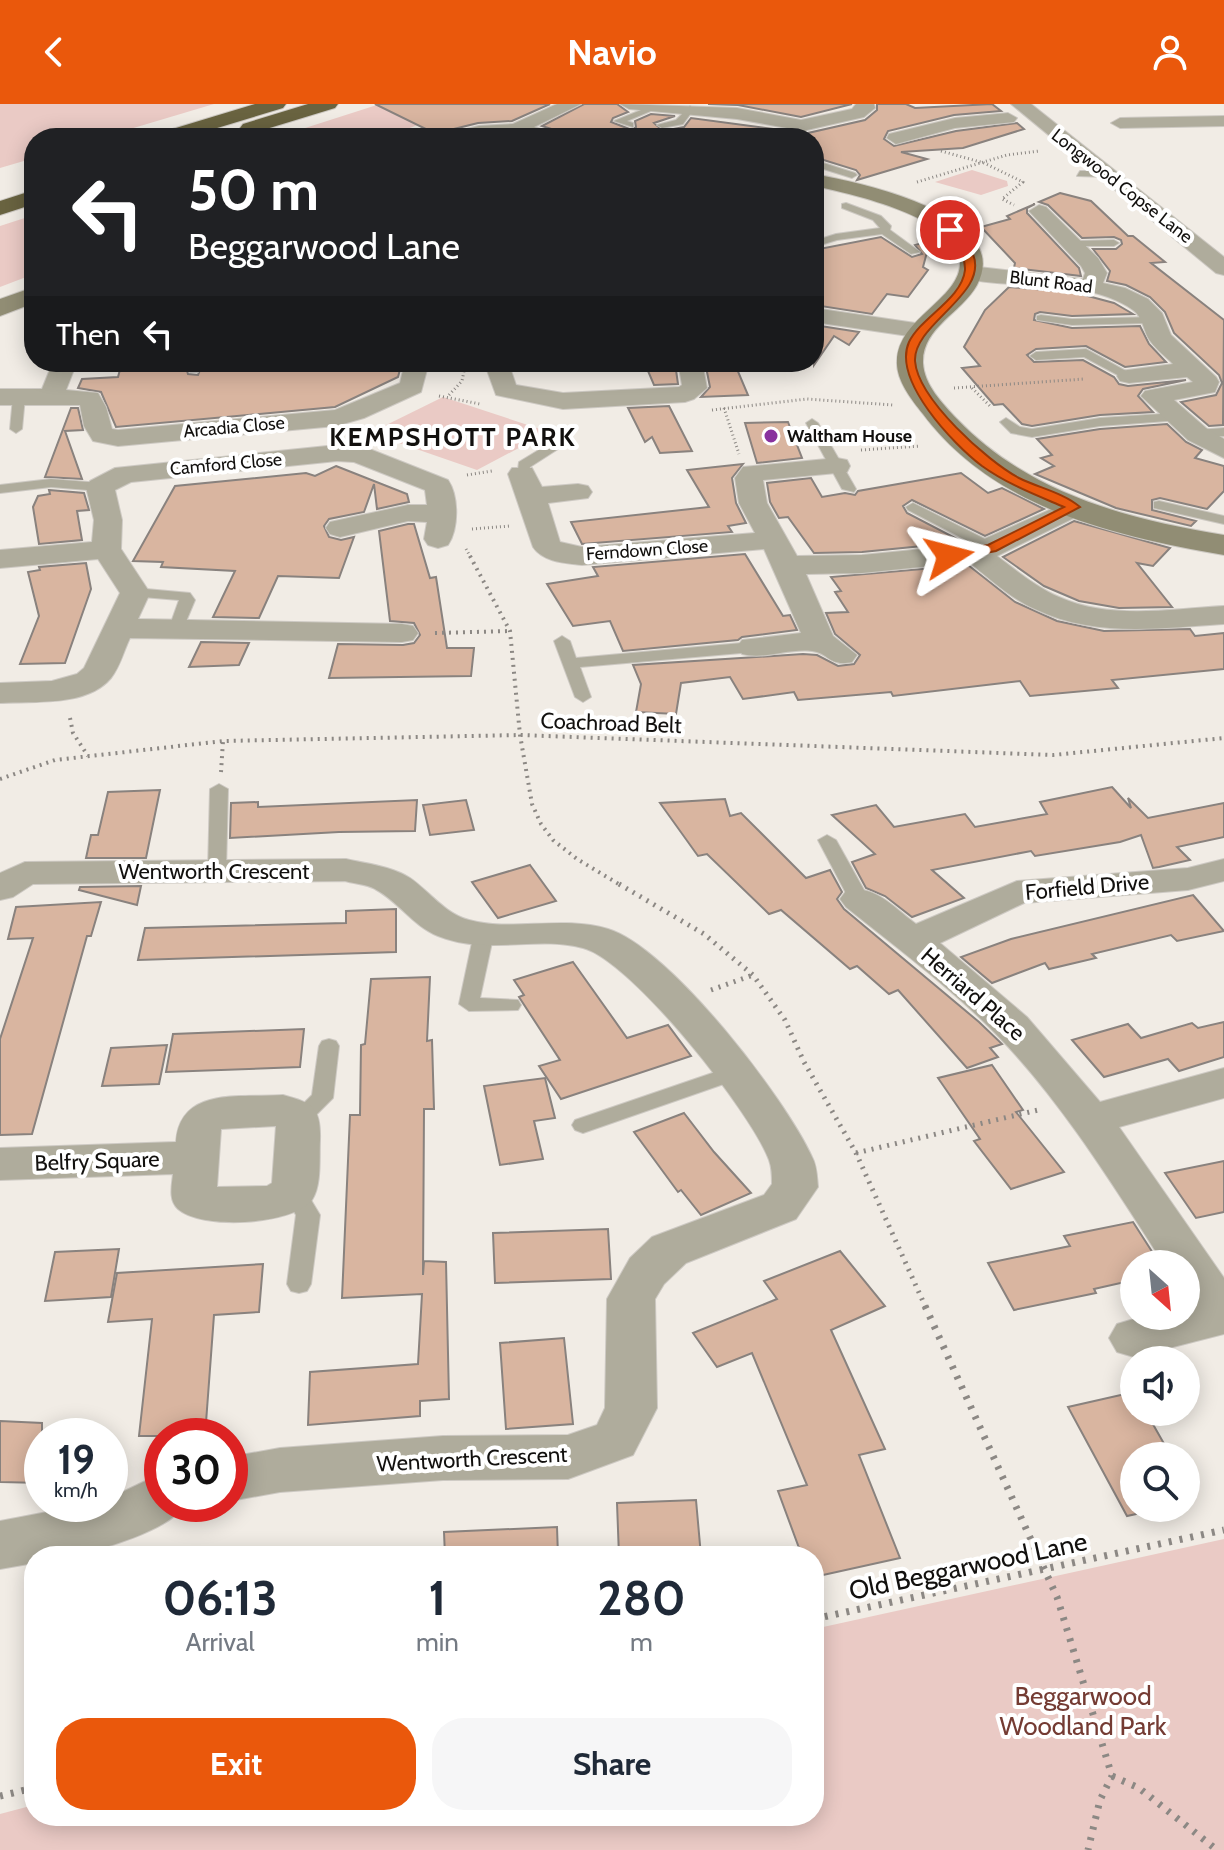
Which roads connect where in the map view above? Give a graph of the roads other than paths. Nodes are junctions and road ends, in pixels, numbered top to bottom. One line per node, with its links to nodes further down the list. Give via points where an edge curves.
1 (276, 104): 12 (highway)
2 (328, 104): 13 (highway)
3 (570, 104): 14 (street)
4 (629, 104): 8 (street)
5 (865, 104): 9 (street, via 858,113)
6 (1106, 107): 10 (street, via 1126,130)
7 (1014, 111): 17 (street); 21 (street, Longwood Copse Lane)
8 (658, 116): 11 (lane, via 619,121); 15 (street, via 690,109 767,115)
9 (840, 117): 16 (street); 17 (street)
10 (1224, 121)
11 (630, 125)
12 (196, 128)
13 (250, 128)
14 (518, 128)
15 (788, 128)
16 (806, 128)
17 (881, 134): 18 (street)
18 (920, 145)
19 (824, 166): 22 (lane)
20 (1080, 174): 21 (lane)
21 (1107, 174): 35 (street, Longwood Copse Lane)
22 (852, 175)
23 (24, 181): 25 (highway)
24 (824, 182): 36 (street, via 876,194 931,216 964,246)
25 (0, 189)
26 (24, 200): 28 (highway)
27 (846, 206): 30 (lane, via 877,218 886,226)
28 (0, 208)
29 (1039, 211): 33 (street)
30 (884, 231): 31 (lane); 34 (lane)
31 (824, 241)
32 (1114, 243): 33 (lane)
33 (1074, 244): 37 (street, via 1096,273)
34 (915, 252)
35 (1224, 268)
36 (970, 273): 37 (street, Blunt Road); 43 (street)
37 (1091, 286): 42 (street, Blunt Road, via 1140,304)
38 (24, 298): 39 (street)
39 (0, 308)
40 (824, 316): 43 (street)
41 (1041, 318): 42 (lane)
42 (1152, 320): 45 (street, Blunt Road, via 1160,338)
43 (922, 331): 69 (street, via 910,351 911,370 928,403 954,434 1014,481)
44 (1036, 356): 50 (lane, via 1086,353)
45 (1191, 369): 50 (street); 51 (street, via 1206,387)
46 (61, 372): 53 (street)
47 (415, 372): 53 (street, Arcadia Close, via 412,387 336,418 110,437 97,428 89,398)
48 (499, 372): 49 (street, via 505,390 563,401 685,394 695,388)
49 (689, 372)
50 (1129, 376): 51 (street)
51 (1154, 396): 54 (street)
52 (9, 397): 53 (street, Arcadia Close); 57 (lane)
53 (51, 397)
54 (1176, 417): 55 (lane, via 1032,433); 59 (street)
55 (1006, 422)
56 (812, 423): 62 (lane)
57 (16, 429)
58 (1224, 432): 59 (lane)
59 (1197, 434): 61 (street)
60 (565, 440): 66 (lane, via 524,465)
61 (1224, 450)
62 (838, 469): 74 (street, via 742,465 753,503)
63 (100, 487): 64 (lane, via 51,483); 71 (street, Camford Close, via 125,474 358,454 438,486 447,528 408,513); 72 (street, via 108,520)
64 (0, 489)
65 (578, 492): 66 (street)
66 (531, 498): 74 (street, Ferndown Close, via 547,547 572,555)
67 (1159, 505): 70 (lane)
68 (913, 507): 73 (lane)
69 (1074, 507): 70 (street, via 1156,533); 73 (street, Ferndown Close)
70 (1224, 525)
71 (340, 528)
72 (106, 549): 75 (street); 76 (street)
73 (983, 551): 74 (street, Ferndown Close, via 862,564); 78 (street, via 1044,603 1065,611 1127,622)
74 (780, 552): 84 (street, via 831,648)
75 (0, 559)
76 (135, 593): 79 (street); 80 (lane, via 185,596)
77 (335, 598): 81 (street)
78 (1224, 615)
79 (119, 628): 80 (street); 86 (street, via 91,680 78,686)
80 (177, 628): 81 (street)
81 (330, 632): 82 (street)
82 (402, 633)
83 (562, 641): 85 (lane)
84 (753, 647): 85 (lane)
85 (570, 663): 87 (lane)
86 (0, 693)
87 (583, 697)
88 (219, 789): 91 (lane)
89 (827, 840): 93 (lane)
90 (1224, 870): 95 (street, Forfield Drive, via 1188,879 1017,892)
91 (217, 871): 92 (street, Wentworth Crescent, via 25,873); 94 (street, Wentworth Crescent, via 346,870 388,881 452,928)
92 (0, 889)
93 (859, 899): 95 (street, Herriard Place)
94 (484, 933): 96 (lane, via 469,1004); 98 (street, Wentworth Crescent, via 566,933 599,939 629,956 676,1002)
95 (912, 941): 100 (street, Herriard Place, via 1030,1045)
96 (511, 1005)
97 (329, 1046): 101 (lane, via 322,1098)
98 (733, 1073): 102 (lane); 109 (street, Wentworth Crescent, via 791,1158 795,1187 780,1207 669,1250 647,1271 631,1299 631,1408 615,1440 568,1457 443,1458)
99 (1224, 1083): 100 (street)
100 (1082, 1111): 107 (street, Herriard Place)
101 (299, 1119): 103 (street, via 283,1110 209,1115 199,1124); 105 (street)
102 (583, 1125)
103 (194, 1157): 104 (street, Belfry Square); 105 (street, via 194,1197 209,1204 276,1203)
104 (0, 1164)
105 (294, 1191): 106 (lane, via 308,1215)
106 (299, 1284)
107 (1223, 1315): 108 (street, Herriard Place)
108 (1134, 1338)
109 (248, 1476)
110 (144, 1504): 111 (street, via 126,1516)
111 (0, 1545)

